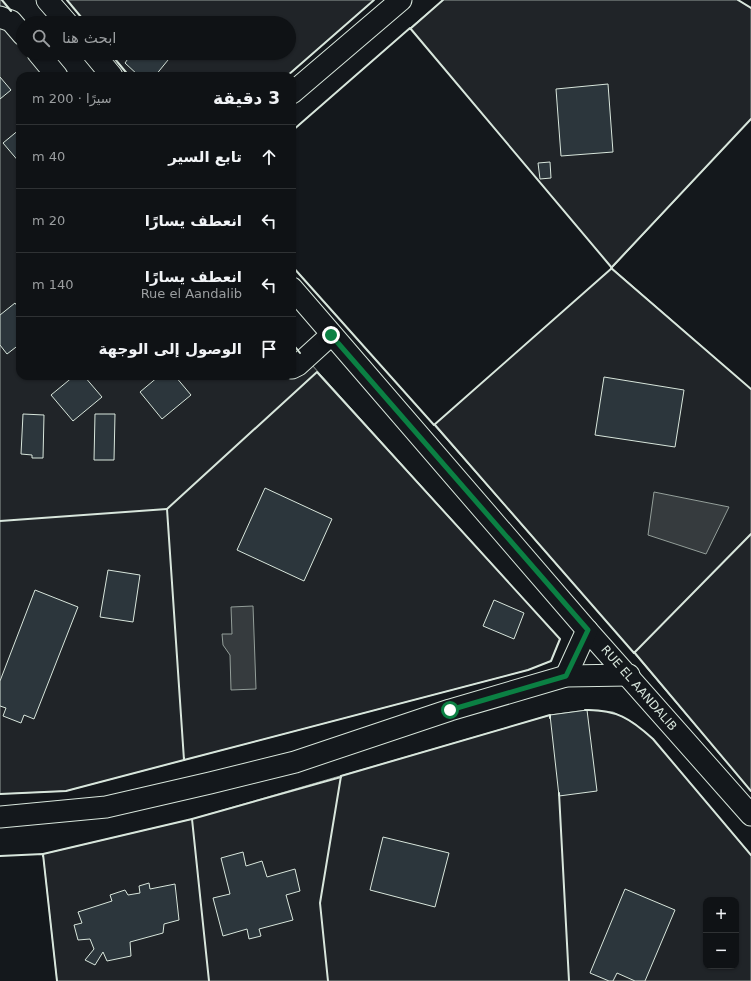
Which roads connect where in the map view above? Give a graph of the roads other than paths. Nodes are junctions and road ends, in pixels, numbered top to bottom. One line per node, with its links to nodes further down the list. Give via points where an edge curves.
1 (47, 0): 3 (street)
2 (401, 0): 10 (street)
3 (61, 16)
4 (0, 18): 5 (street, via 11,21)
5 (16, 27)
6 (44, 60): 8 (street)
7 (99, 60): 9 (street)
8 (54, 72)
9 (109, 72)
10 (296, 90)
11 (296, 293): 12 (street, RUE EL AANDALIB)
12 (331, 335): 13 (street); 14 (street, RUE EL AANDALIB)
13 (296, 366)
14 (588, 630): 15 (street, RUE EL AANDALIB); 16 (street)
15 (629, 675): 16 (street); 17 (street, RUE EL AANDALIB)
16 (566, 676): 18 (street, via 450,710 294,762 106,807)
17 (751, 815)
18 (0, 817)

